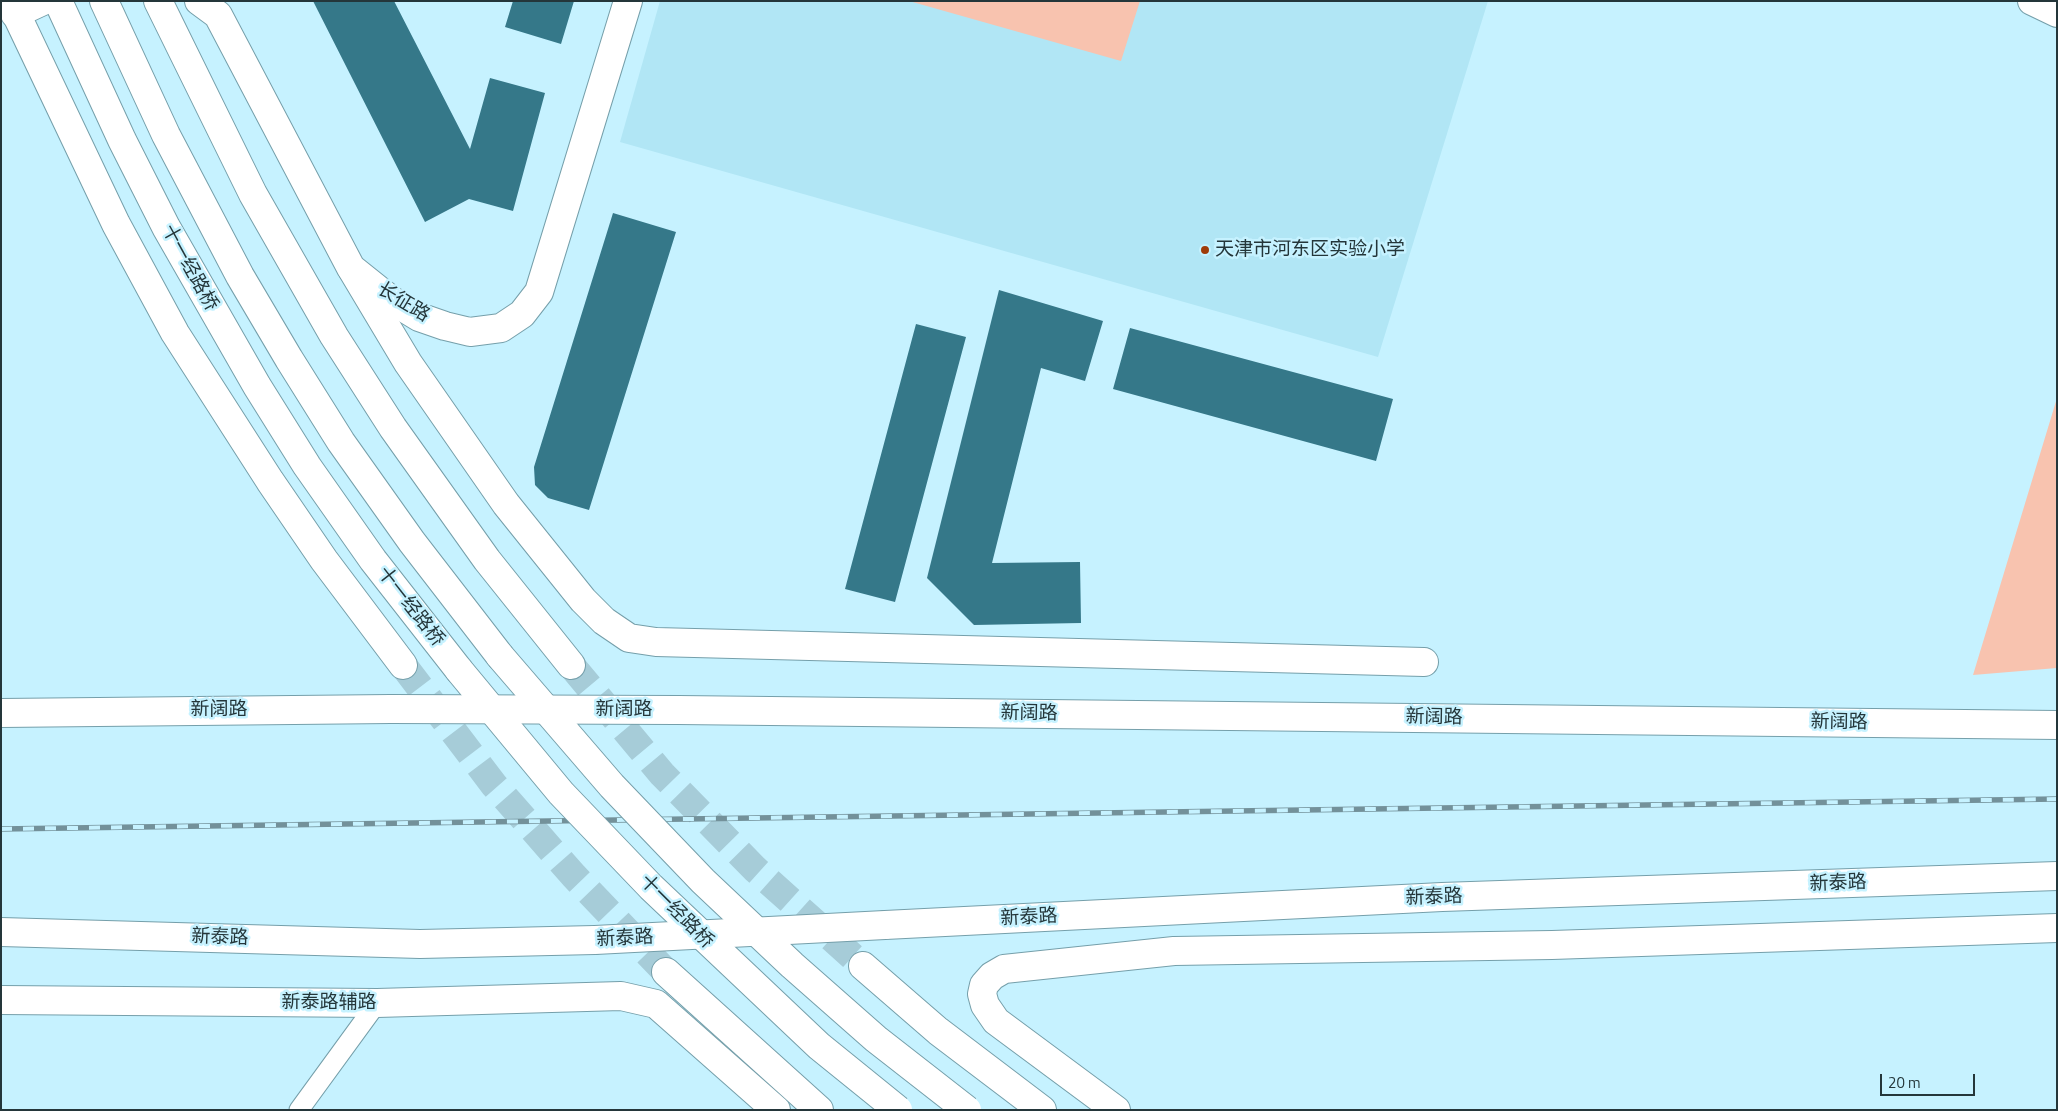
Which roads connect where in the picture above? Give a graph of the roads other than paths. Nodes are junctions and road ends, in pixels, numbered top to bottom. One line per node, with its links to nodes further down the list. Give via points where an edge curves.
1 (42, 1): 8 (main road)
2 (58, 1): 26 (main road, 十一经路桥, bridge, via 166,228 307,466 373,560 561,793 651,888 819,1046)
3 (104, 1): 27 (main road, bridge, via 166,135 240,276 289,359 341,442 412,542 500,656 612,786 710,887 876,1039)
4 (158, 1): 13 (main road, via 253,194 334,336 393,428 487,560)
5 (199, 1): 10 (main road, 长征路, via 218,15)
6 (628, 1): 10 (main road, 长征路, via 540,292 522,314 501,328 470,332 445,326 420,317 391,300)
7 (2032, 1): 9 (main road)
8 (12, 8): 12 (main road, via 116,224 175,333 324,560)
9 (2057, 13)
10 (351, 268): 11 (main road, via 408,363 506,504 583,600 604,621 629,638 656,642)
11 (1424, 662)
12 (403, 665)
13 (571, 665)
14 (1, 713): 15 (main road, 新阔路, bridge, via 678,710)
15 (2057, 725)
16 (2057, 876): 18 (main road, 新泰路, bridge, via 1442,897 596,940 420,944)
17 (2057, 928): 29 (main road, via 1552,945 1174,951 1004,969 992,976 984,985 982,994 996,1021)
18 (1, 932)
19 (863, 966): 28 (main road, via 938,1031)
20 (666, 972): 25 (main road)
21 (1, 1000): 22 (main road, 新泰路辅路)
22 (377, 1003): 23 (lane); 24 (main road, 新泰路辅路, via 621,996 656,1004)
23 (299, 1110)
24 (776, 1110)
25 (819, 1110)
26 (898, 1110)
27 (967, 1110)
28 (1042, 1110)
29 (1116, 1110)

